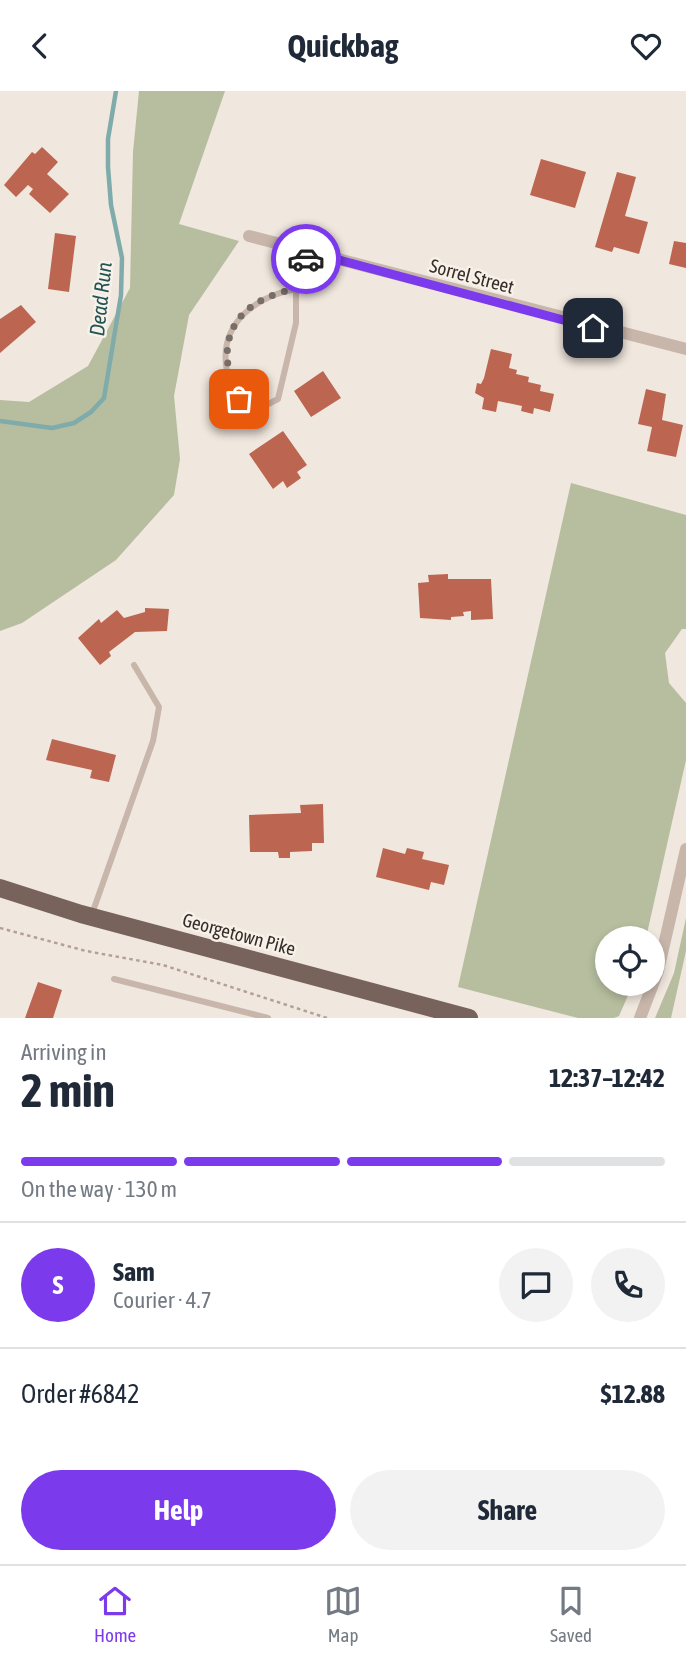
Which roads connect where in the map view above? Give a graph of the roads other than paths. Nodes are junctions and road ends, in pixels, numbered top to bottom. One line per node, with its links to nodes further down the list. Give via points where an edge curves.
1 (249, 236): 2 (street, Sorrel Street)
2 (309, 252): 3 (lane); 4 (street, Sorrel Street)
3 (296, 289): 3 (lane, via 258,301 229,333 226,365 247,415 278,399 296,323)
4 (686, 349)
5 (134, 665): 8 (lane, via 159,707 153,741)
6 (686, 849): 12 (street, via 658,971)
7 (0, 888): 8 (main road, Georgetown Pike)
8 (91, 916): 11 (main road, Georgetown Pike)
9 (114, 979): 10 (lane)
10 (268, 1018)
11 (469, 1018)
12 (640, 1018)

